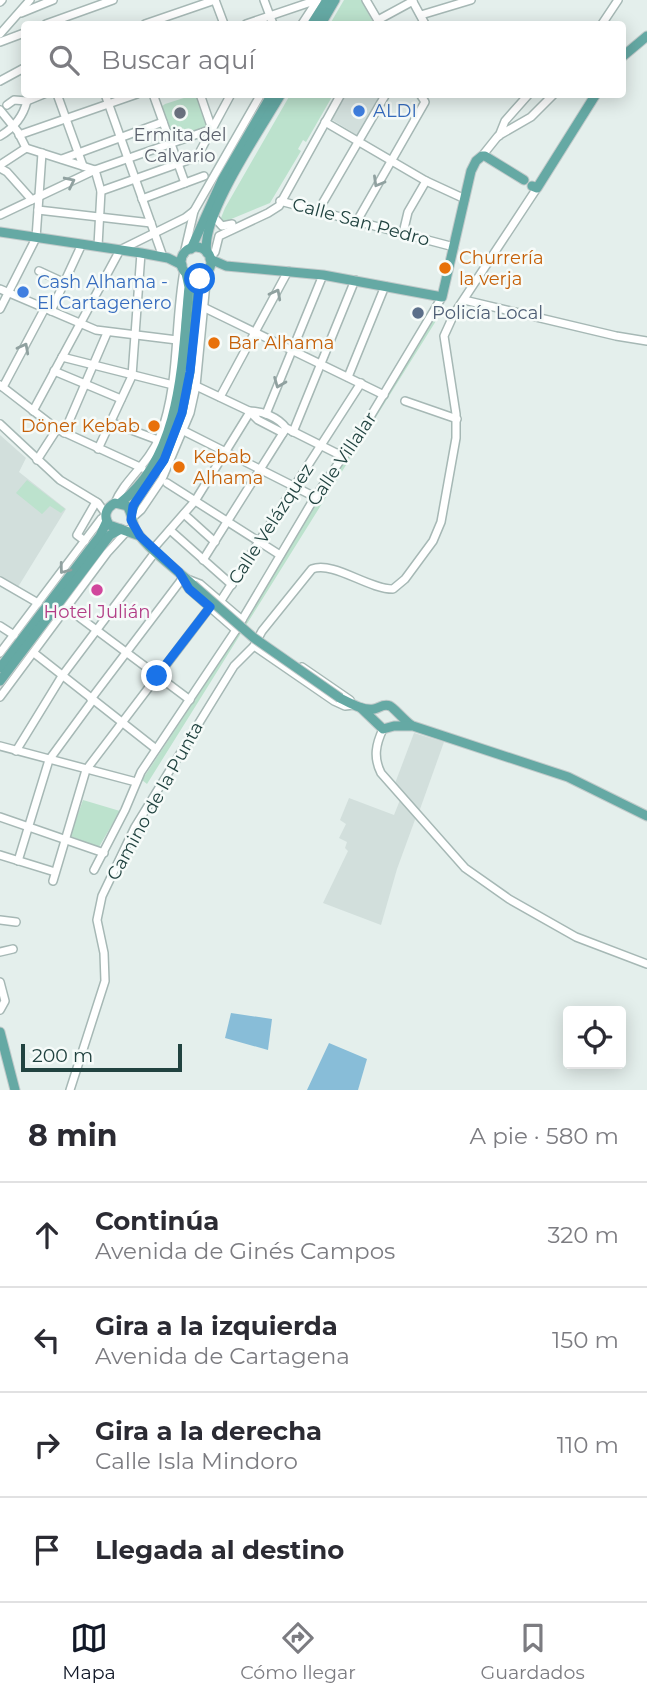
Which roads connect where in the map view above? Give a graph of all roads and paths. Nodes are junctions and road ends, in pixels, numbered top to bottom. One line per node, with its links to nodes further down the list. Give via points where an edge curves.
1 (30, 0): 15 (street)
2 (53, 0): 15 (street)
3 (99, 0): 14 (street)
4 (113, 0): 14 (street)
5 (215, 0): 16 (street); 22 (street)
6 (264, 0): 18 (street)
7 (318, 0): 18 (street); 25 (street)
8 (327, 0): 26 (main road)
9 (335, 0): 27 (main road)
10 (366, 0): 28 (street)
11 (413, 0): 17 (street); 29 (street)
12 (471, 0): 17 (street)
13 (618, 0): 31 (street)
14 (82, 9): 19 (street)
15 (18, 14): 32 (street)
16 (173, 15): 20 (street); 21 (street)
17 (421, 15): 30 (street)
18 (270, 16): 23 (street); 24 (street)
19 (53, 21)
20 (154, 21)
21 (175, 21)
22 (223, 21)
23 (255, 21)
24 (271, 21)
25 (304, 21)
26 (314, 21)
27 (323, 21)
28 (378, 21)
29 (381, 21)
30 (424, 21)
31 (604, 21)
32 (0, 34)
33 (21, 34): 35 (street)
34 (647, 36): 36 (main road)
35 (0, 42)
36 (626, 54)
37 (21, 70): 38 (street)
38 (0, 81)
39 (34, 98): 55 (street)
40 (58, 98): 58 (street)
41 (107, 98): 56 (street)
42 (126, 98): 56 (street)
43 (154, 98): 59 (street)
44 (201, 98): 62 (street)
45 (229, 98): 62 (street)
46 (259, 98): 91 (street)
47 (270, 98): 106 (main road)
48 (279, 98): 94 (main road)
49 (339, 98): 60 (street)
50 (384, 98): 67 (street)
51 (423, 98): 75 (street)
52 (526, 98): 65 (street)
53 (550, 98): 65 (street, via 531,117)
54 (593, 98): 84 (main road)
55 (27, 101): 57 (street, via 14,100); 61 (street)
56 (109, 104): 58 (street); 66 (street)
57 (3, 107): 61 (street)
58 (66, 119): 63 (street); 71 (street)
59 (163, 122): 66 (street); 68 (street)
60 (325, 122): 67 (street); 89 (street)
61 (12, 128): 63 (street); 64 (street)
62 (212, 129): 68 (street); 76 (street, via 197,157)
63 (19, 135): 69 (street)
64 (0, 136)
65 (498, 136): 72 (street)
66 (121, 137): 71 (street); 74 (street)
67 (359, 142): 75 (street); 92 (street)
68 (171, 144): 74 (street); 76 (street)
69 (26, 148): 70 (street); 78 (street)
70 (42, 153): 73 (street); 86 (street)
71 (78, 153): 73 (street); 77 (street)
72 (482, 156): 84 (main road); 88 (main road, via 471,171)
73 (61, 159): 77 (street)
74 (128, 159): 79 (street); 81 (street)
75 (391, 160): 82 (street); 96 (street, one-way to 96)
76 (177, 164): 81 (street); 83 (street)
77 (83, 166): 79 (street)
78 (0, 167): 86 (street)
79 (95, 170): 85 (street); 86 (street, one-way to 79)
80 (204, 176): 83 (street)
81 (135, 179): 85 (street); 87 (street)
82 (426, 181): 88 (street); 100 (street)
83 (185, 183): 87 (street)
84 (531, 185): 122 (street)
85 (101, 191): 95 (street)
86 (36, 198): 90 (street); 93 (street)
87 (142, 199): 97 (street)
88 (465, 199): 104 (main road)
89 (280, 201): 92 (street, Calle San Pedro); 94 (street, via 225,227); 108 (street, Calle San Pedro, via 268,213 219,236 215,252)
90 (38, 210): 95 (street); 101 (street)
91 (194, 211): 99 (street); 106 (street)
92 (318, 211): 96 (street, Calle San Pedro)
93 (0, 215)
94 (213, 216): 108 (main road, via 205,238)
95 (100, 218): 97 (street); 103 (street)
96 (357, 221): 100 (street, Calle San Pedro)
97 (151, 223): 99 (street)
98 (0, 232): 101 (main road)
99 (155, 233): 105 (street); 109 (street)
100 (402, 233): 104 (street, Calle San Pedro)
101 (36, 238): 102 (main road); 120 (street)
102 (82, 244): 103 (main road); 117 (street)
103 (99, 246): 105 (main road)
104 (454, 247): 121 (main road)
105 (120, 250): 107 (main road); 126 (street)
106 (187, 251): 108 (main road, via 198,248); 109 (main road); 111 (main road)
107 (141, 253): 109 (main road); 129 (street)
108 (209, 256): 110 (main road); 114 (main road)
109 (165, 258): 111 (main road)
110 (226, 266): 113 (main road); 114 (main road)
111 (184, 269): 114 (main road, via 194,277); 130 (street); 170 (main road, via 189,287 173,415 155,459 134,489)
112 (39, 271): 117 (street)
113 (288, 271): 115 (main road); 127 (street, one-way to 113)
114 (205, 273): 123 (street); 140 (main road, via 198,286)
115 (323, 275): 116 (main road); 132 (street)
116 (355, 280): 118 (main road); 134 (street)
117 (65, 283): 125 (street)
118 (385, 286): 121 (main road); 138 (street)
119 (0, 289): 120 (street)
120 (9, 292): 124 (street); 125 (street)
121 (442, 297): 144 (street, Calle Villalar)
122 (464, 300): 131 (street); 151 (street, via 444,336)
123 (203, 307): 127 (street); 140 (street)
124 (0, 309)
125 (48, 310): 126 (street); 143 (street, one-way to 125)
126 (79, 322): 128 (street); 133 (street)
127 (256, 332): 132 (street); 145 (street)
128 (107, 333): 129 (street); 135 (street)
129 (135, 336): 130 (street); 137 (street)
130 (177, 340): 142 (street)
131 (647, 341)
132 (293, 350): 134 (street); 150 (street, one-way to 150)
133 (62, 357): 135 (street); 136 (street)
134 (321, 364): 138 (street); 155 (street)
135 (94, 366): 137 (street); 141 (street)
136 (54, 371): 141 (street); 148 (street)
137 (132, 376): 142 (street); 146 (street)
138 (348, 377): 139 (street)
139 (360, 383): 144 (street); 158 (street, Calle Velázquez)
140 (192, 384): 145 (street); 156 (street); 174 (main road, via 169,448 136,500)
141 (86, 385): 146 (street); 154 (street)
142 (173, 385): 157 (street)
143 (1, 386): 148 (street)
144 (384, 395): 161 (street, Calle Villalar)
145 (220, 397): 149 (street)
146 (121, 399): 152 (street)
147 (405, 401): 151 (street)
148 (33, 411): 154 (street)
149 (250, 412): 150 (street); 155 (street, via 258,420); 160 (street)
150 (267, 414): 155 (street)
151 (457, 419): 194 (street, Camino de la Punta, via 437,534 405,579 386,589 315,568)
152 (110, 422): 157 (street); 159 (street)
153 (0, 425): 162 (street)
154 (60, 431): 159 (street); 162 (street)
155 (288, 431): 158 (street); 164 (street)
156 (184, 432): 160 (street); 174 (street, via 162,480)
157 (158, 440): 163 (street)
158 (321, 446): 161 (street); 166 (street, Calle Velázquez)
159 (98, 449): 163 (street)
160 (226, 452): 164 (street); 168 (street)
161 (344, 457): 167 (street, Calle Villalar)
162 (37, 460): 169 (street)
163 (142, 468): 170 (street)
164 (261, 470): 166 (street); 173 (street)
165 (167, 483): 168 (street)
166 (295, 488): 167 (street); 178 (street, Calle Velázquez)
167 (315, 498): 180 (street, Calle Villalar)
168 (195, 501): 171 (street); 173 (street)
169 (97, 503): 170 (street); 172 (street); 176 (street, via 77,536)
170 (116, 503): 172 (main road); 174 (main road, via 127,506)
171 (184, 514): 175 (street); 177 (street)
172 (106, 517): 174 (main road, via 112,527); 176 (street); 199 (main road, via 100,536)
173 (228, 522): 177 (street); 178 (street)
174 (128, 523): 179 (main road); 188 (street); 202 (main road, via 110,535)
175 (170, 530): 179 (street); 181 (street)
176 (85, 541): 186 (street, one-way to 186)
177 (215, 542): 181 (street)
178 (260, 542): 180 (street); 184 (street, Calle Velázquez)
179 (155, 550): 182 (main road); 191 (street)
180 (280, 555): 189 (street, Calle Villalar)
181 (203, 560): 184 (street)
182 (185, 579): 185 (street, via 200,584); 187 (street); 198 (street); 206 (main road, bridge, via 254,638)
183 (0, 581): 186 (street)
184 (232, 584): 185 (street, Calle Velázquez)
185 (220, 601): 189 (street)
186 (38, 603): 193 (street)
187 (210, 607): 192 (street); 201 (street)
188 (67, 608): 191 (street); 197 (street)
189 (242, 620): 192 (street, Calle Villalar)
190 (0, 626): 193 (street)
191 (95, 630): 198 (street); 200 (street)
192 (236, 631): 205 (street, Calle Villalar)
193 (14, 635): 196 (street)
194 (259, 636): 195 (street, Camino de la Punta); 206 (street)
195 (254, 646): 206 (street, via 334,701); 239 (street, Camino de la Punta, via 234,666 179,754 135,827 102,896 97,920 105,981)
196 (0, 653)
197 (34, 653): 200 (street); 203 (street)
198 (126, 653): 201 (street); 204 (street)
199 (0, 668)
200 (62, 676): 204 (street); 216 (street)
201 (157, 676): 205 (street); 210 (street)
202 (0, 681)
203 (0, 697)
204 (92, 699): 210 (street); 217 (street)
205 (190, 700): 215 (street, Calle Villalar)
206 (358, 706): 207 (main road); 209 (main road)
207 (376, 709): 208 (main road, via 390,705); 209 (main road)
208 (398, 716): 211 (main road); 212 (main road)
209 (373, 720): 213 (main road)
210 (122, 723): 215 (street); 218 (street)
211 (394, 726): 212 (main road); 213 (main road)
212 (412, 726): 220 (main road, via 576,780)
213 (383, 729): 234 (street, via 376,757 381,773 465,868 576,937)
214 (0, 746): 216 (street)
215 (156, 749): 219 (street, Calle Villalar)
216 (16, 751): 217 (street)
217 (49, 760): 218 (street); 222 (street)
218 (86, 770): 219 (street); 223 (street)
219 (136, 782): 224 (street, Calle Villalar)
220 (647, 816)
221 (0, 817): 222 (street)
222 (28, 827): 223 (street); 226 (street)
223 (65, 839): 224 (street); 228 (street)
224 (104, 853): 227 (street, Calle Villalar)
225 (0, 855): 226 (street)
226 (18, 861): 228 (street)
227 (94, 870)
228 (55, 872): 229 (street)
229 (53, 881)
230 (0, 920): 231 (street)
231 (16, 922)
232 (13, 949): 233 (street)
233 (0, 952)
234 (647, 964)
235 (0, 982): 236 (street, via 5,1001)
236 (0, 1010)
237 (0, 1032): 238 (main road)
238 (15, 1090)
239 (70, 1090)

